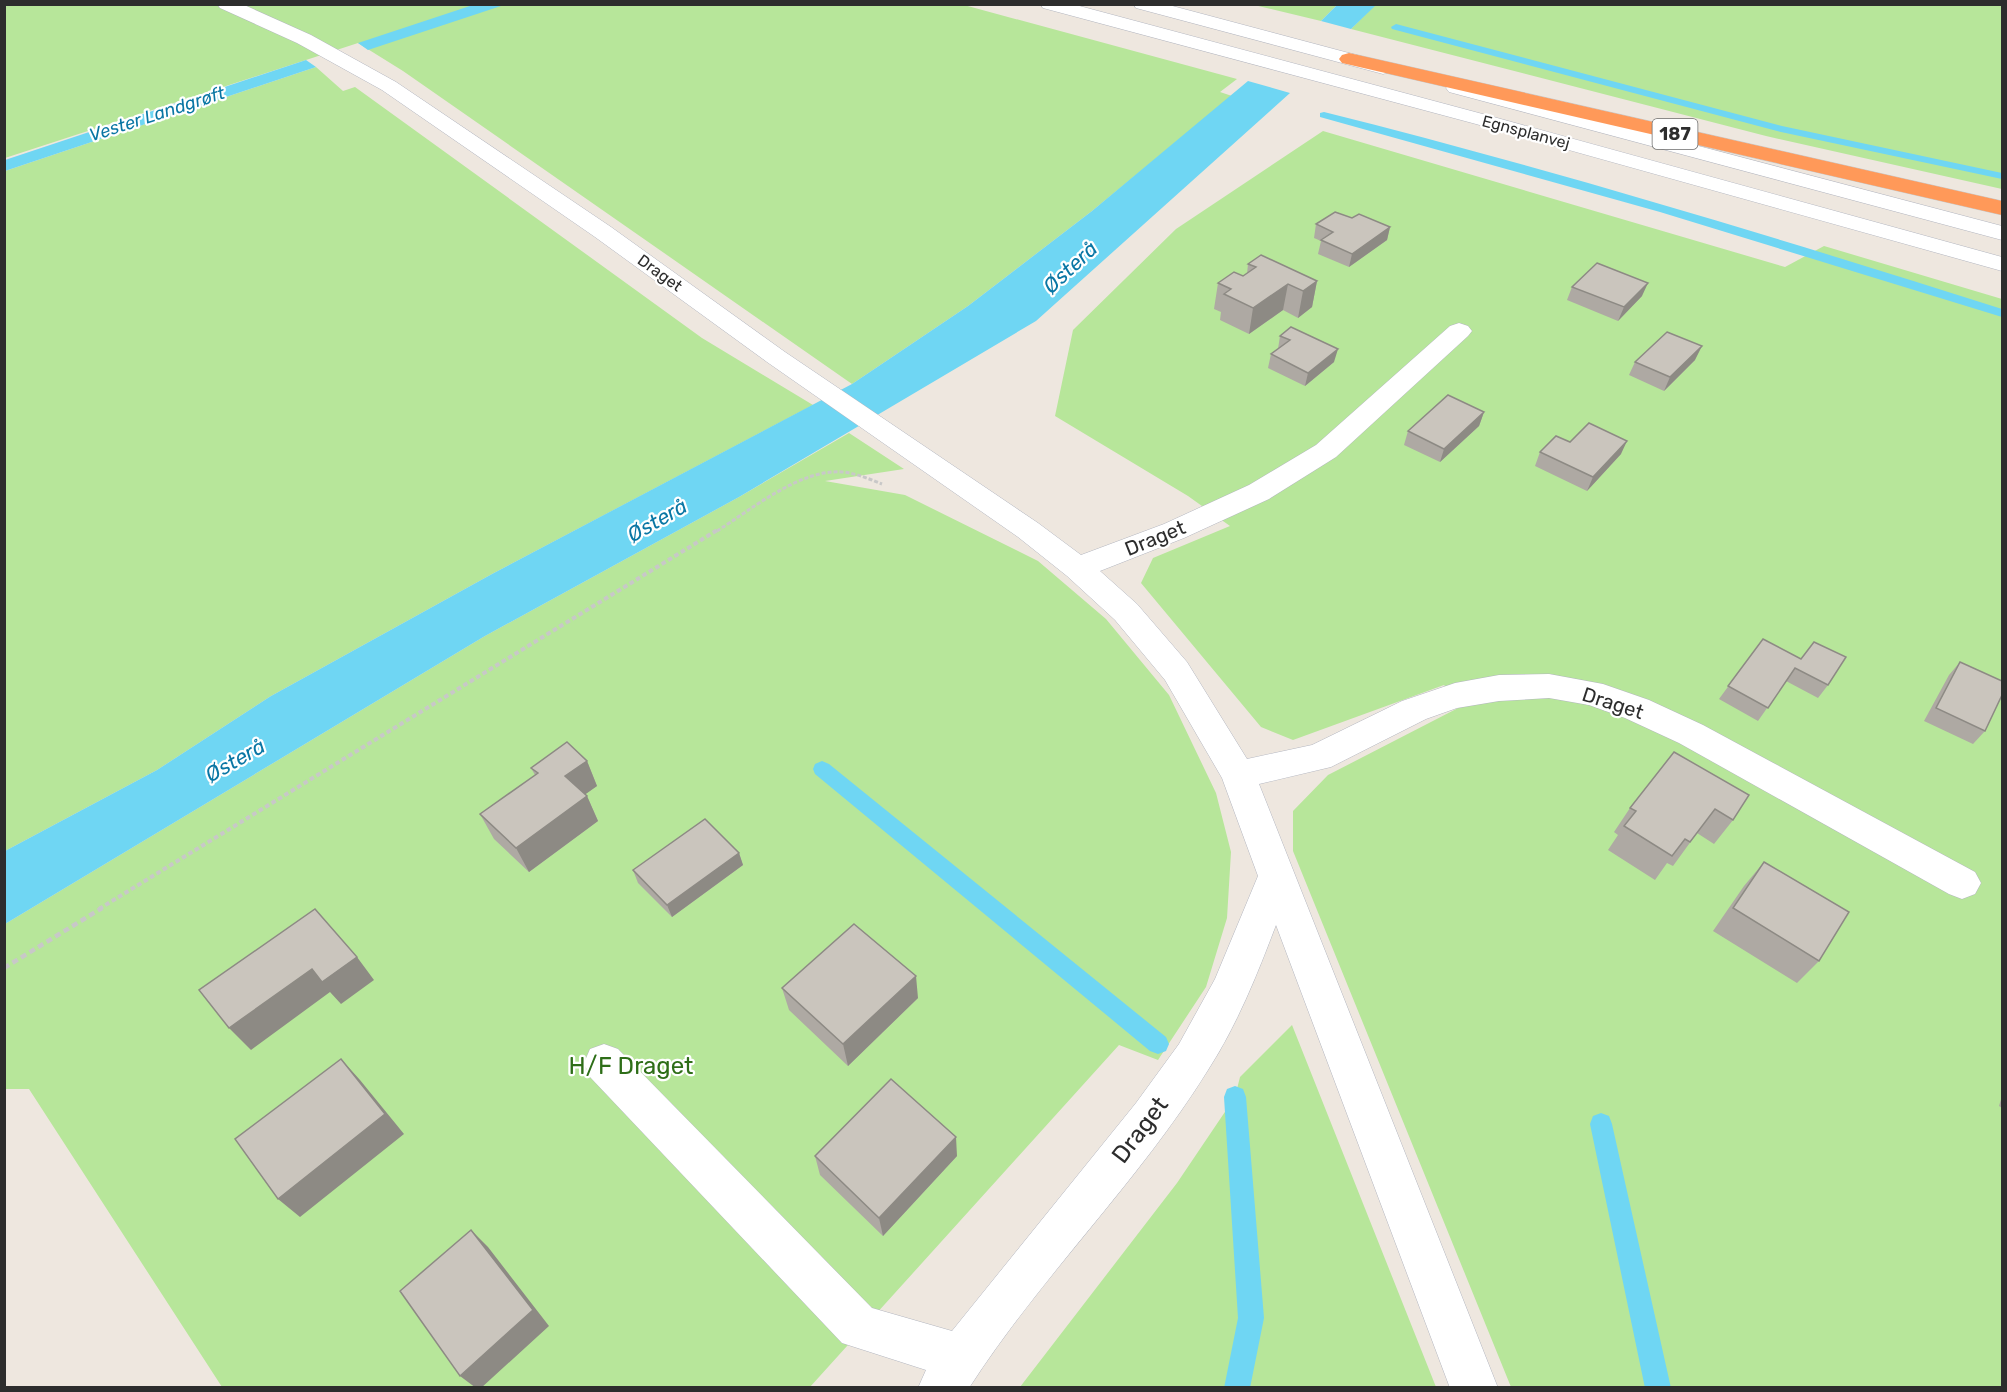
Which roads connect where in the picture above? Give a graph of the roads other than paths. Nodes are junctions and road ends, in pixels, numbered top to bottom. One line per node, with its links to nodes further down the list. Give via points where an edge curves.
1 (226, 4): 9 (street, Draget, via 304,39 389,86 603,232)
2 (1049, 4): 7 (street, Egnsplanvej)
3 (1142, 4): 4 (street, Egnsplanvej)
4 (1349, 59): 5 (highway, 187); 6 (street, Egnsplanvej)
5 (2002, 208)
6 (2002, 232)
7 (2002, 264)
8 (1460, 331): 9 (street, Draget, via 1326,451 1259,492 1174,531)
9 (1078, 568): 10 (street, Draget, via 1126,612 1176,671)
10 (1238, 775): 11 (street, Draget); 12 (street, Draget, via 1319,757 1414,710 1455,696 1499,688 1549,686 1637,709 1691,734)
11 (1276, 876): 14 (street, Draget, via 1230,992 1194,1057 1136,1138 1066,1221); 15 (street, Draget)
12 (1962, 883)
13 (604, 1063): 14 (street, Draget, via 858,1327)
14 (951, 1372)
15 (1474, 1388)

